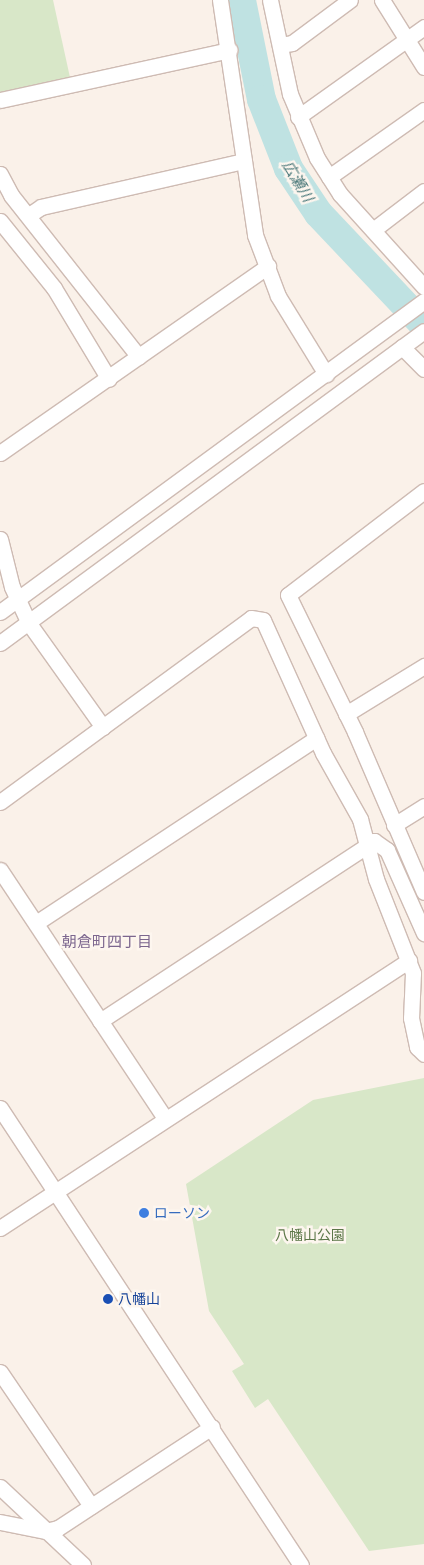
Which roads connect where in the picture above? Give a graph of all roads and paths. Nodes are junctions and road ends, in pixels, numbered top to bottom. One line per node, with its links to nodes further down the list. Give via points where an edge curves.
1 (220, 0): 8 (street)
2 (270, 0): 7 (street)
3 (350, 0): 7 (street, via 292,43)
4 (382, 0): 6 (street)
5 (424, 27): 6 (street)
6 (406, 41): 9 (street); 12 (street)
7 (280, 45): 12 (street)
8 (230, 50): 10 (street); 13 (street)
9 (424, 67)
10 (0, 100)
11 (424, 110): 15 (street)
12 (298, 117): 15 (street)
13 (244, 161): 17 (street, via 41,206); 20 (street, via 255,235)
14 (0, 174): 17 (street)
15 (330, 177): 19 (street)
16 (424, 192): 19 (street)
17 (29, 215): 24 (street)
18 (0, 221): 27 (street, via 54,288)
19 (373, 230): 21 (street)
20 (268, 266): 24 (street); 26 (street, via 278,296)
21 (424, 286)
22 (424, 301): 26 (street)
23 (413, 339): 25 (street); 33 (street)
24 (139, 356): 27 (street)
25 (424, 369)
26 (326, 374): 31 (street)
27 (109, 379): 28 (street)
28 (0, 453)
29 (424, 491): 36 (street, via 290,589 290,601)
30 (0, 539): 31 (street)
31 (17, 600): 32 (street); 33 (street)
32 (0, 612)
33 (28, 622): 34 (street); 37 (street)
34 (0, 643)
35 (424, 666): 36 (street)
36 (346, 714): 41 (street)
37 (103, 727): 38 (street, via 255,617 267,624); 39 (street)
38 (317, 738): 42 (street, via 358,813); 45 (street)
39 (0, 802)
40 (424, 806): 41 (street)
41 (394, 825): 44 (street)
42 (366, 844): 46 (street, via 383,844); 47 (street); 48 (street)
43 (0, 870): 45 (street)
44 (424, 892)
45 (36, 923): 48 (street)
46 (424, 933)
47 (409, 960): 49 (street, via 413,973 411,1018 417,1047); 51 (street)
48 (100, 1021): 51 (street)
49 (424, 1054)
50 (0, 1108): 52 (street)
51 (165, 1118): 52 (street)
52 (55, 1192): 53 (street); 55 (street)
53 (0, 1228)
54 (0, 1372): 57 (street)
55 (212, 1427): 57 (street); 61 (street)
56 (0, 1487): 59 (street)
57 (91, 1506): 59 (street)
58 (0, 1522): 59 (street)
59 (46, 1531): 60 (street)
60 (83, 1565)
61 (301, 1565)

